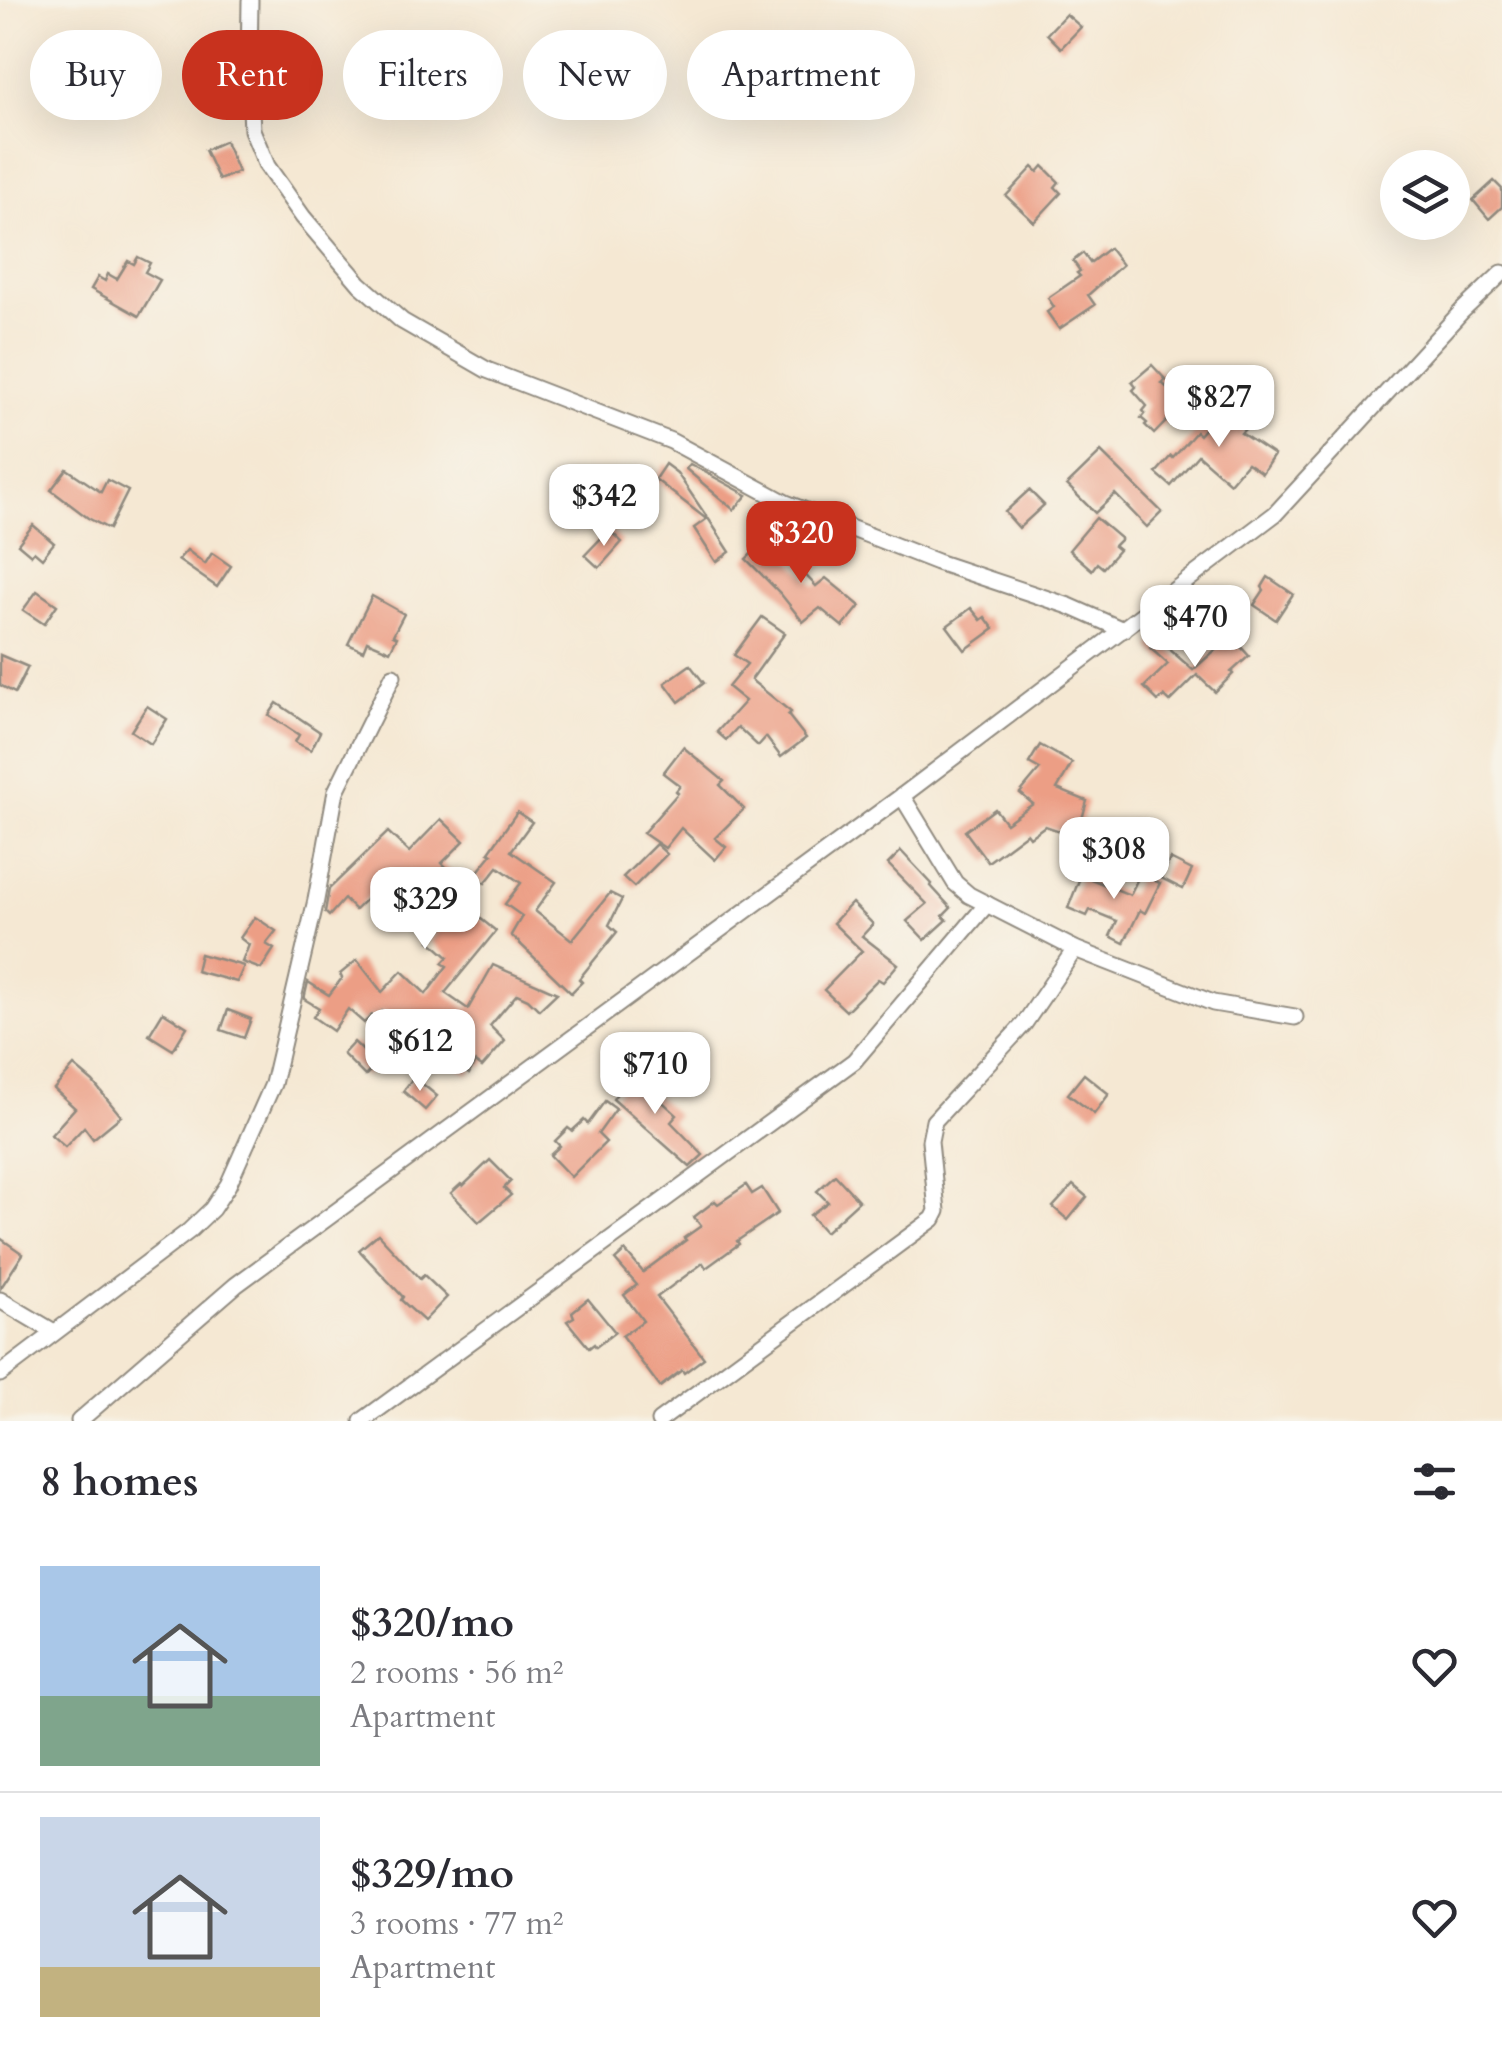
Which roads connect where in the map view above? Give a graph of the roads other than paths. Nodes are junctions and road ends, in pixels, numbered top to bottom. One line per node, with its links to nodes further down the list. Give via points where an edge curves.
1 (250, 0): 3 (street, via 252,130 268,166 360,284 402,321 486,370 670,441 786,503)
2 (1502, 273): 3 (street, via 1274,514)
3 (1123, 630): 5 (street)
4 (392, 676): 10 (street, via 336,792 273,1084 228,1185 189,1231)
5 (902, 796): 6 (street, via 956,883); 12 (street, via 236,1285)
6 (987, 904): 7 (street); 13 (street, via 854,1061)
7 (1076, 949): 8 (street, via 1213,1003); 14 (street, via 1024,1024 934,1121 934,1219)
8 (1296, 1017)
9 (0, 1300): 10 (street)
10 (54, 1332): 11 (street)
11 (0, 1374)
12 (78, 1421)
13 (362, 1421)
14 (660, 1421)

